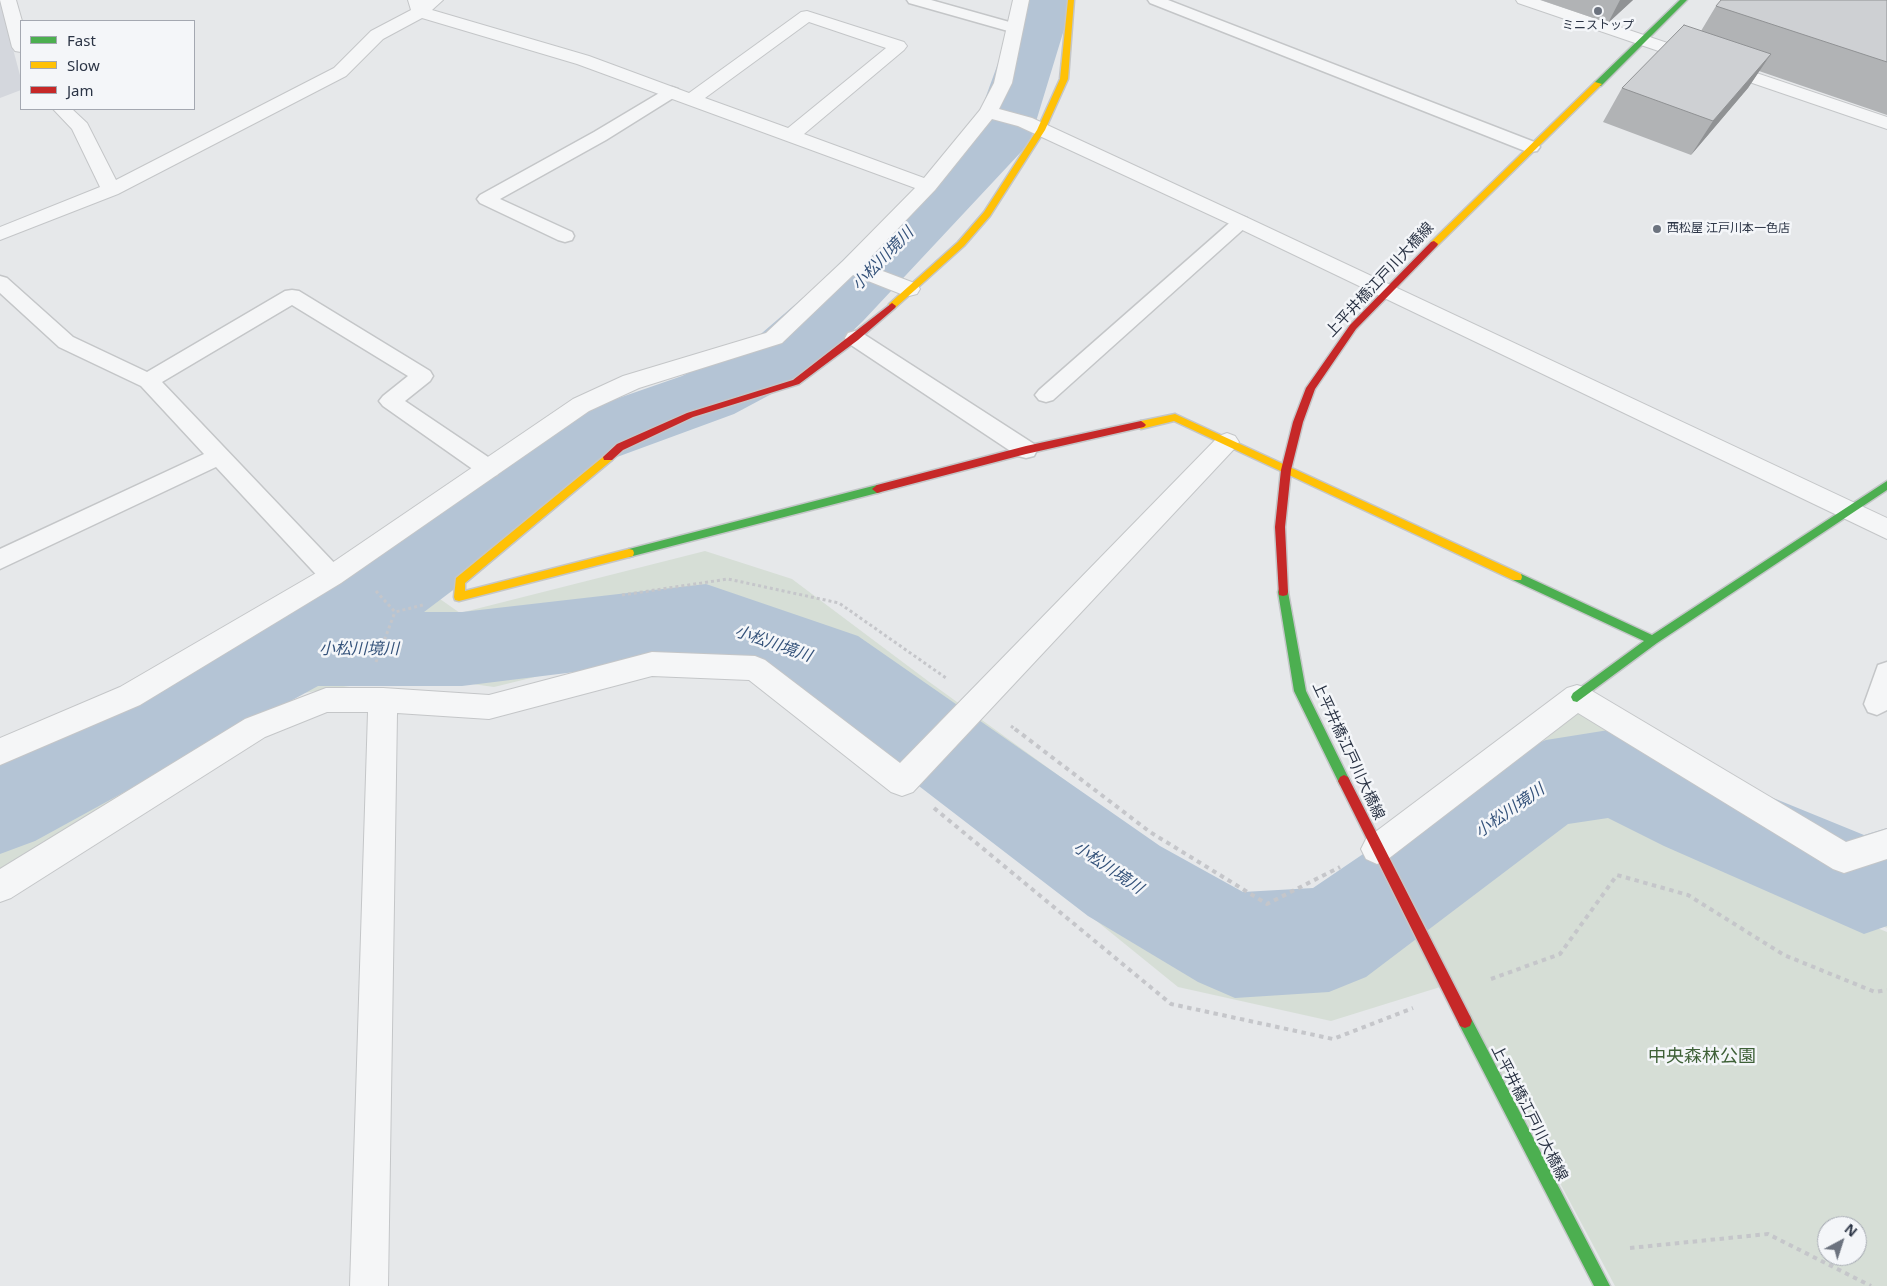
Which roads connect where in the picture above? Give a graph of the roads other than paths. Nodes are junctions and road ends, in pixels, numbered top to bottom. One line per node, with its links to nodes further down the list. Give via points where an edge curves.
1 (8, 0): 12 (street)
2 (435, 0): 9 (street)
3 (914, 0): 10 (lane)
4 (1021, 0): 10 (street)
5 (1071, 0): 18 (street, via 1064,78)
6 (1155, 0): 20 (lane)
7 (1524, 0): 11 (street)
8 (1684, 0): 11 (street, 上平井橋江戸川大橋線)
9 (418, 6): 13 (street); 22 (street, via 377,35 340,72)
10 (1015, 28): 16 (street, via 1003,83)
11 (1642, 40): 17 (street); 20 (street, 上平井橋江戸川大橋線)
12 (20, 43)
13 (672, 92): 14 (street); 25 (lane, via 486,200)
14 (691, 100): 19 (street); 19 (street, via 807,16 898,46)
15 (63, 110): 22 (street, via 80,127)
16 (988, 112): 18 (street); 21 (street)
17 (1887, 123)
18 (1033, 126): 23 (street); 28 (street, via 987,214 961,244)
19 (790, 136): 21 (street)
20 (1531, 147): 29 (street, 上平井橋江戸川大橋線)
21 (928, 186): 26 (street)
22 (111, 190): 24 (street)
23 (1241, 222): 29 (street); 32 (lane)
24 (0, 234)
25 (565, 236)
26 (857, 269): 28 (street); 36 (street, via 774,338 631,382 581,406)
27 (0, 282): 31 (lane, via 66,342)
28 (909, 289): 30 (street)
29 (1388, 292): 37 (street, 上平井橋江戸川大橋線, via 1354,327 1311,388 1298,422); 39 (street)
30 (855, 338): 34 (lane); 34 (street, via 796,382 690,415 620,446 460,581 459,597)
31 (148, 381): 35 (lane); 36 (lane, via 292,296 423,376 390,401)
32 (1046, 395)
33 (1226, 442): 34 (street, via 1175,417); 37 (street); 46 (street, via 902,782 755,668 652,664 489,707)
34 (1026, 450)
35 (219, 456): 41 (lane); 42 (lane)
36 (489, 469): 42 (street)
37 (1286, 470): 43 (street); 50 (street, 上平井橋江戸川大橋線, via 1280,527 1282,583 1300,691)
38 (1887, 485): 39 (street)
39 (1850, 512): 40 (street); 43 (street)
40 (1887, 529)
41 (0, 560)
42 (332, 576): 48 (street, via 130,696)
43 (1653, 640): 45 (street)
44 (1887, 673): 47 (lane)
45 (1577, 697): 49 (street, via 1844,858); 50 (street)
46 (383, 700): 51 (street, via 326,700 255,728); 52 (street)
47 (1877, 704)
48 (0, 752)
49 (1887, 844)
50 (1382, 859): 53 (street, 上平井橋江戸川大橋線)
51 (0, 887)
52 (369, 1286)
53 (1602, 1286)

